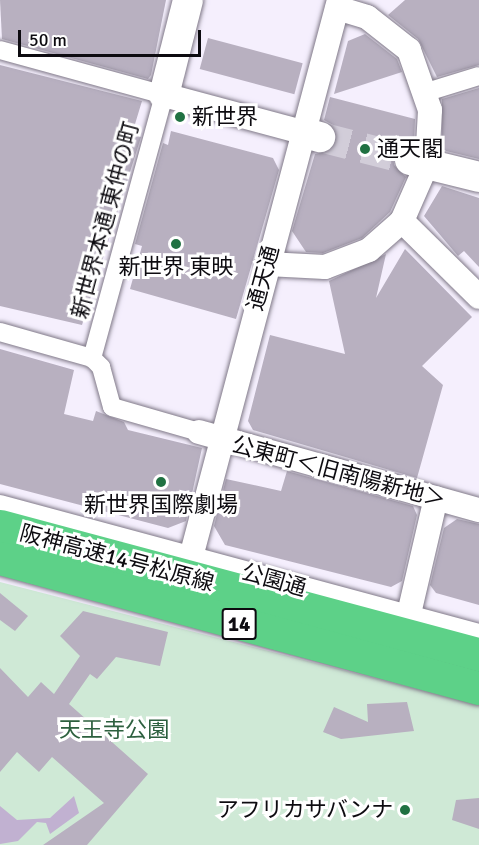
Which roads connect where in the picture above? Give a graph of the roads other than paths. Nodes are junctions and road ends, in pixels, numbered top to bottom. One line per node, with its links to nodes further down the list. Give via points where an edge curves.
1 (188, 0): 6 (street)
2 (338, 4): 5 (street, via 389,30 409,50); 7 (street, 通天通)
3 (0, 50): 6 (street)
4 (479, 76): 5 (street)
5 (427, 92): 8 (street, via 431,128)
6 (164, 95): 7 (street); 14 (street, 新世界本通 東仲の町)
7 (311, 135): 11 (street, 通天通)
8 (419, 162): 9 (street); 10 (street)
9 (479, 177)
10 (402, 221): 11 (street, via 350,260 297,268); 12 (street)
11 (267, 264): 16 (street, 通天通)
12 (479, 297)
13 (0, 332): 14 (street)
14 (92, 358): 15 (street, via 101,367 112,407)
15 (199, 432): 16 (street, 公東町＜旧南陽新地＞)
16 (222, 440): 17 (street, 公東町＜旧南陽新地＞); 21 (street, 通天通)
17 (436, 498): 19 (street, 公東町＜旧南陽新地＞); 23 (street)
18 (0, 507): 21 (street, 公園通)
19 (479, 510)
20 (0, 526): 25 (highway, 阪神高速14号松原線 / 14)
21 (191, 557): 23 (street, 公園通)
22 (0, 558): 26 (highway, 阪神高速14号松原線 / 14)
23 (408, 618): 24 (street, 公園通)
24 (479, 636)
25 (479, 654)
26 (479, 688)

